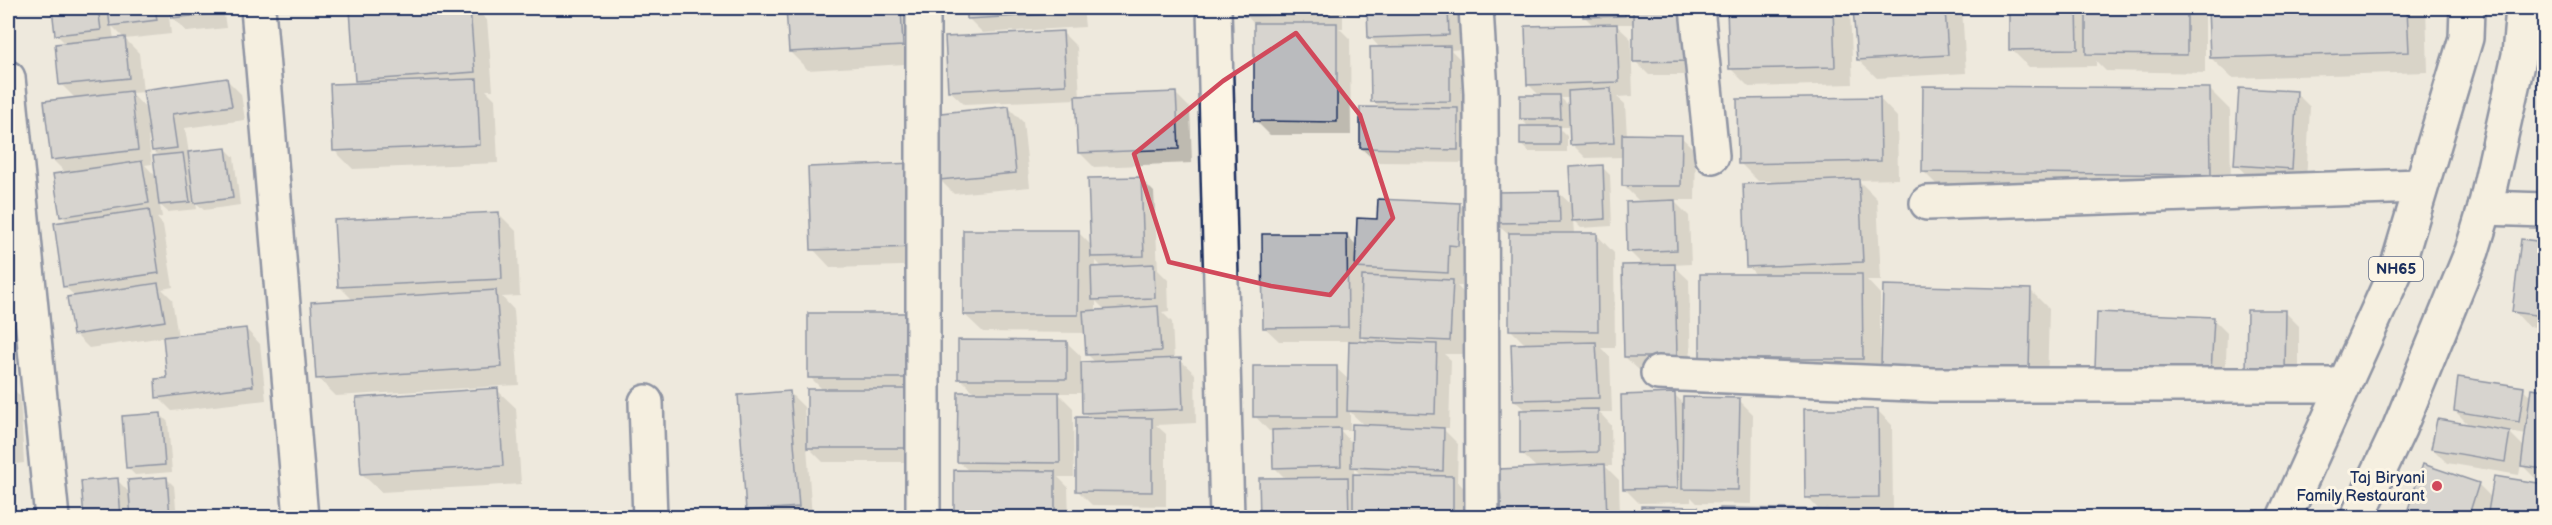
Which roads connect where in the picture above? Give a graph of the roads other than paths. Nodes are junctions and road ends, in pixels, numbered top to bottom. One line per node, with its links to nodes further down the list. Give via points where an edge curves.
1 (258, 8): 18 (main road)
2 (923, 8): 20 (main road)
3 (1214, 8): 21 (main road)
4 (1476, 8): 22 (main road, via 1481,93)
5 (1697, 8): 9 (main road)
6 (2468, 8): 10 (main road, NH65, via 2466,38)
7 (2523, 8): 12 (main road, via 2519,55)
8 (8, 78): 17 (main road)
9 (1712, 156)
10 (2420, 186): 11 (main road); 15 (main road, NH65, via 2397,268)
11 (1927, 204)
12 (2485, 208): 13 (main road); 24 (main road, via 2472,251)
13 (2544, 210)
14 (1658, 373): 15 (main road, via 1935,385)
15 (2342, 385): 23 (main road, NH65)
16 (646, 402): 19 (main road)
17 (52, 518)
18 (301, 518)
19 (650, 518)
20 (923, 518)
21 (1227, 518)
22 (1482, 518)
23 (2284, 518)
24 (2357, 518)

